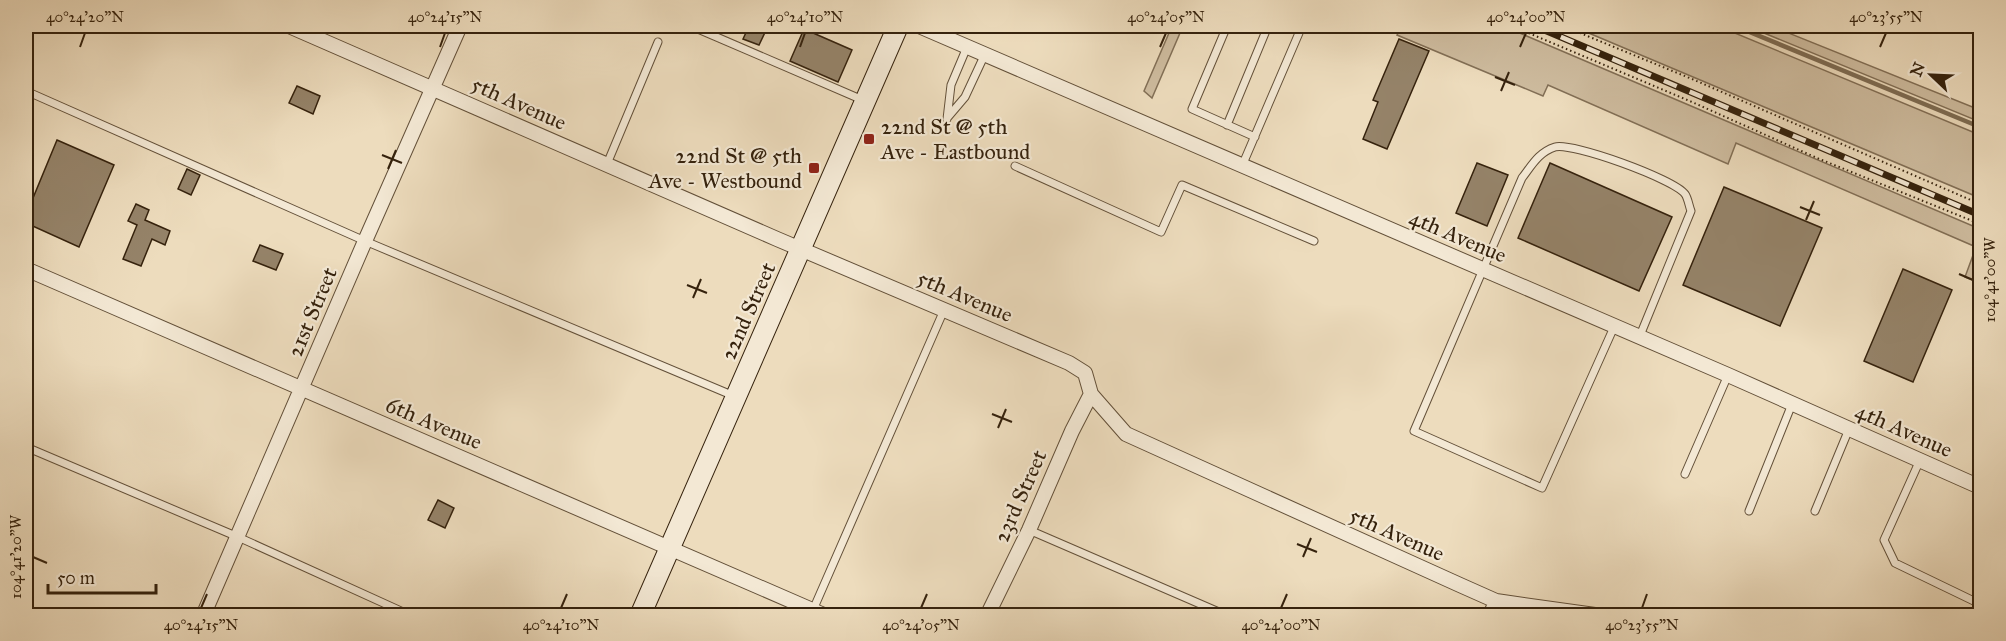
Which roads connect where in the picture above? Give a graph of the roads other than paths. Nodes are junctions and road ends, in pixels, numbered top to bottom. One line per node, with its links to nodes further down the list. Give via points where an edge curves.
1 (289, 26): 12 (street, 5th Avenue)
2 (460, 26): 12 (street, 21st Street)
3 (691, 26): 14 (lane)
4 (898, 26): 14 (street, 22nd Street)
5 (919, 26): 10 (street, 4th Avenue)
6 (1227, 26): 15 (lane, via 1192,109)
7 (1268, 26): 15 (lane)
8 (1302, 26): 16 (lane)
9 (658, 42): 17 (lane)
10 (967, 47): 11 (street, 4th Avenue); 11 (lane, via 951,85 947,119 965,97)
11 (985, 54): 19 (street, 4th Avenue)
12 (433, 89): 17 (street, 5th Avenue); 20 (street, 21st Street)
13 (26, 91): 20 (lane)
14 (865, 101): 22 (street, 22nd Street)
15 (1227, 125): 16 (lane)
16 (1255, 137): 19 (lane)
17 (607, 164): 22 (street, 5th Avenue)
18 (1015, 166): 21 (lane, via 1161,232 1182,185)
19 (1242, 166): 24 (street, 4th Avenue)
20 (364, 241): 29 (street, 21st Street); 31 (lane)
21 (1314, 242)
22 (801, 249): 25 (street, 5th Avenue); 31 (street, 22nd Street)
23 (26, 269): 29 (street, 6th Avenue)
24 (1482, 269): 26 (street, 4th Avenue); 26 (lane, via 1414,430 1542,488); 27 (lane, via 1522,178 1540,154 1558,146 1605,156 1666,180 1685,193 1691,211)
25 (944, 310): 30 (street, 5th Avenue, via 1069,363 1085,374); 45 (lane)
26 (1614, 327): 27 (street, 4th Avenue)
27 (1639, 338): 28 (street, 4th Avenue)
28 (1728, 375): 32 (street, 4th Avenue); 36 (lane)
29 (302, 389): 41 (street, 21st Street); 42 (street, 6th Avenue)
30 (1091, 394): 40 (street, 23rd Street); 43 (street, 5th Avenue, via 1126,434)
31 (736, 396): 42 (street, 22nd Street)
32 (1792, 404): 33 (street, 4th Avenue); 38 (lane)
33 (1849, 429): 35 (street, 4th Avenue); 39 (lane)
34 (26, 447): 41 (lane)
35 (1920, 460): 37 (street, 4th Avenue); 44 (lane, via 1884,540 1895,563)
36 (1685, 474)
37 (1980, 487)
38 (1749, 511)
39 (1815, 511)
40 (1029, 530): 49 (street, 23rd Street); 50 (lane)
41 (238, 537): 46 (street, 21st Street); 47 (lane)
42 (670, 548): 45 (street, 6th Avenue); 48 (street, 22nd Street)
43 (1496, 601): 51 (street); 52 (street, 5th Avenue)
44 (1980, 604)
45 (820, 613)
46 (203, 615)
47 (412, 615)
48 (640, 615)
49 (987, 615)
50 (1228, 615)
51 (1490, 615)
52 (1602, 615)

